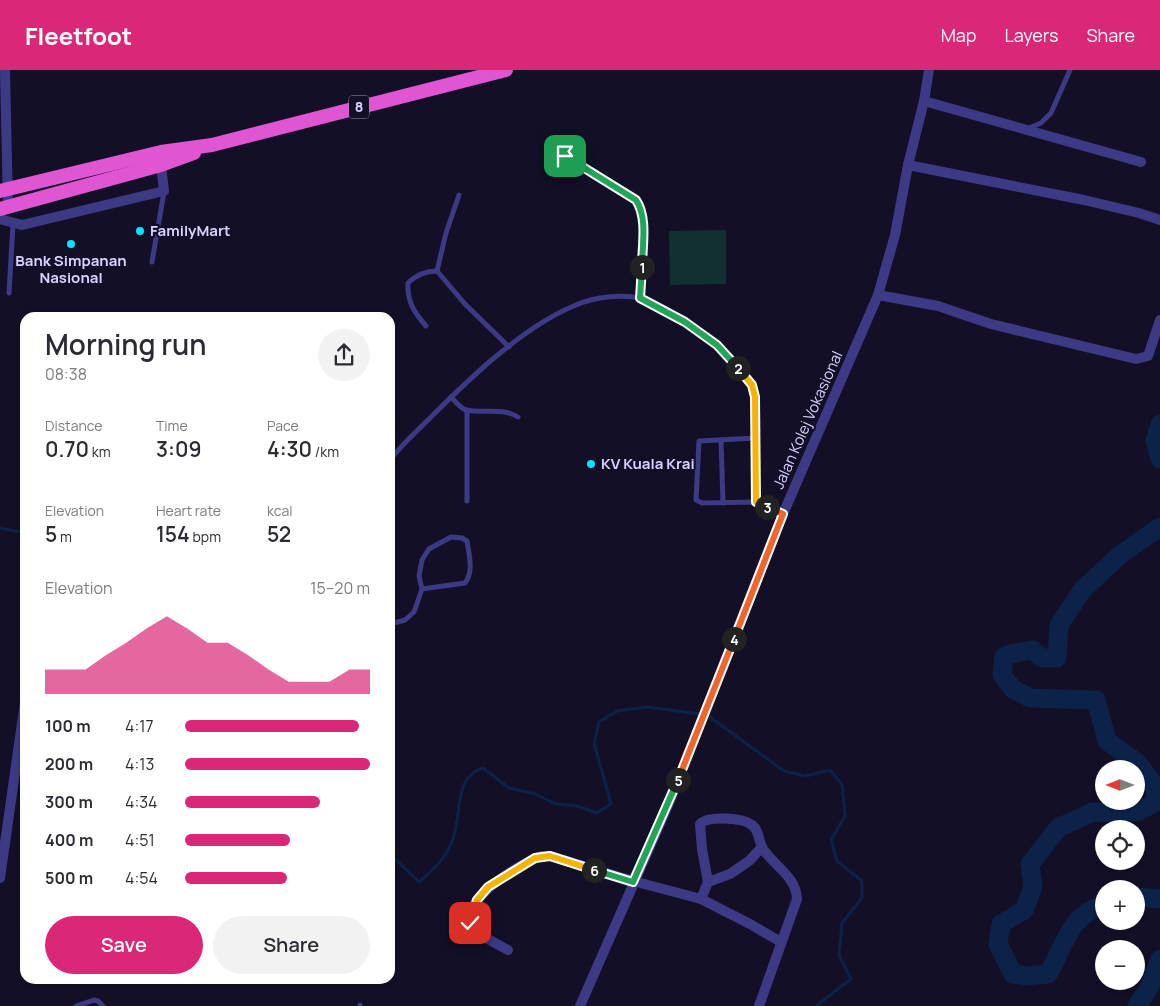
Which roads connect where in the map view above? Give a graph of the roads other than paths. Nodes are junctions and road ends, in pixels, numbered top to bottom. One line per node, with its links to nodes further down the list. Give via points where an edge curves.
1 (5, 70): 9 (street)
2 (506, 70): 7 (highway, 8)
3 (929, 70): 5 (street, Jalan Kolej Vokasional)
4 (1070, 70): 6 (lane, via 1051,113 1041,123)
5 (924, 101): 6 (street); 12 (street, Jalan Kolej Vokasional)
6 (1026, 129): 10 (street)
7 (212, 145): 11 (highway, 8); 13 (highway, 8, via 161,152)
8 (565, 156): 24 (lane, via 629,195 640,207 643,232)
9 (3, 157): 13 (street)
10 (1141, 162)
11 (161, 164): 14 (street); 16 (highway, 8)
12 (908, 165): 18 (street, via 1084,200); 23 (street, Jalan Kolej Vokasional, via 895,235)
13 (4, 190): 16 (street)
14 (164, 191): 19 (street, via 22,225); 20 (lane)
15 (459, 195): 21 (lane)
16 (4, 208)
17 (0, 219): 19 (street)
18 (1160, 220)
19 (13, 224): 22 (lane)
20 (152, 262)
21 (437, 270): 26 (lane, via 408,283 412,309); 27 (lane, via 465,304)
22 (8, 293)
23 (878, 295): 25 (street, via 938,306 991,324 1136,359 1148,356); 37 (street, Jalan Kolej Vokasional)
24 (640, 298): 27 (lane, via 617,297 576,305); 31 (lane, via 685,322 717,345 752,385)
25 (1160, 320)
26 (426, 326)
27 (509, 346): 28 (lane)
28 (451, 397): 29 (lane); 33 (lane)
29 (466, 410): 30 (lane, via 504,411); 34 (lane)
30 (518, 417)
31 (756, 438): 32 (lane); 35 (lane)
32 (722, 440): 36 (lane); 36 (lane, via 702,440 697,444 696,500 702,504)
33 (395, 455)
34 (467, 501)
35 (756, 502): 36 (lane); 37 (lane)
36 (723, 503)
37 (783, 514): 43 (street, Jalan Kolej Vokasional, via 671,796)
38 (422, 589): 38 (lane, via 465,583 470,571 467,541 451,538 428,549 419,576); 39 (lane, via 414,612 405,620)
39 (395, 623)
40 (20, 737): 42 (street)
41 (762, 847): 44 (street, via 730,874); 44 (street, via 753,825 744,820 711,818 702,821 700,828); 46 (street, via 796,890 797,899)
42 (0, 878)
43 (633, 882): 45 (street); 47 (street, via 550,856 535,858 488,887 471,914 470,923 474,929); 50 (street, Jalan Kolej Vokasional)
44 (708, 882): 45 (street)
45 (701, 899): 46 (street)
46 (780, 942): 51 (street)
47 (508, 950)
48 (76, 1006): 49 (lane, via 94,1000)
49 (102, 1006)
50 (580, 1006)
51 (759, 1006)

